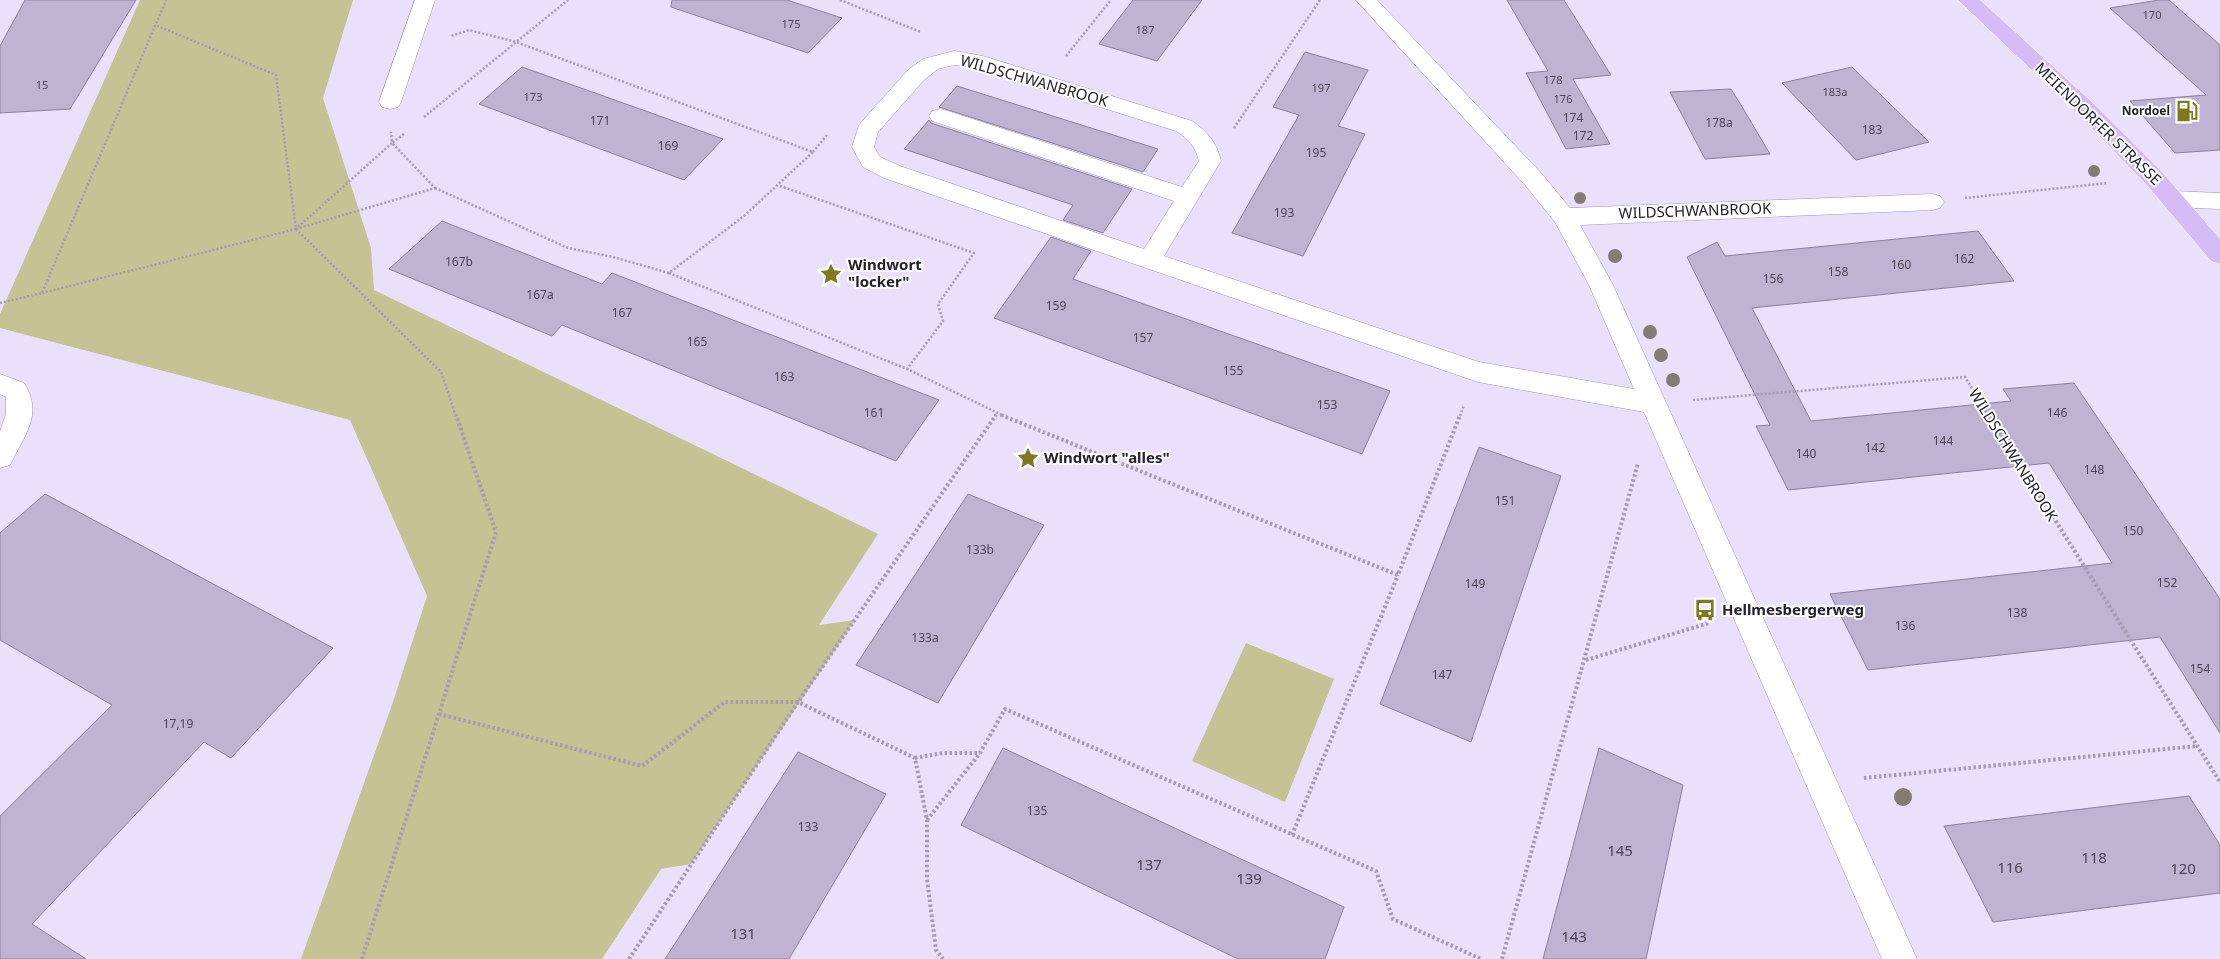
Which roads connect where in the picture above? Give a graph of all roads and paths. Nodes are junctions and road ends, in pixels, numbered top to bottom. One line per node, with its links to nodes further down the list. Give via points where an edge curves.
1 (166, 0): 9 (path)
2 (425, 0): 11 (street)
3 (568, 0): 10 (path)
4 (840, 0): 13 (path, via 946,42)
5 (1111, 0): 12 (path)
6 (1320, 0): 19 (path, via 1230,134)
7 (1366, 0): 27 (street, via 1533,178)
8 (1968, 0): 20 (main road, MEIENDORFER STRASSE, via 2086,109)
9 (155, 25): 28 (path, via 276,75); 32 (path)
10 (516, 42): 11 (path, via 469,30); 16 (path); 21 (path, via 812,152)
11 (408, 49): 14 (street)
12 (1065, 57)
13 (954, 58): 19 (street, WILDSCHWANBROOK, via 976,61 1184,126); 30 (street, WILDSCHWANBROOK, via 931,64 916,75 867,130 863,147 871,162)
14 (390, 102)
15 (940, 116): 23 (street)
16 (423, 118)
17 (408, 130): 18 (path)
18 (392, 143): 22 (path); 28 (path)
19 (1207, 146): 23 (street, via 1210,161)
20 (2154, 178): 24 (main road, MEIENDORFER STRASSE); 26 (path)
21 (780, 186): 31 (path); 34 (path, via 974,253 938,304 943,322)
22 (435, 188): 28 (path); 31 (path, via 568,248 613,257)
23 (1188, 197): 30 (street)
24 (2172, 198): 25 (street); 29 (main road, MEIENDORFER STRASSE)
25 (2220, 201)
26 (1932, 202): 27 (street, WILDSCHWANBROOK)
27 (1564, 217): 37 (street, via 1601,286)
28 (296, 229): 32 (path); 44 (path, via 441,372 496,532)
29 (2220, 255)
30 (1149, 260): 35 (street, WILDSCHWANBROOK)
31 (669, 274): 34 (path)
32 (42, 293): 33 (path)
33 (0, 303)
34 (907, 369): 38 (path)
35 (1478, 372): 37 (street, WILDSCHWANBROOK); 40 (path)
36 (0, 384): 39 (street, via 14,389 20,400 20,413)
37 (1654, 403): 41 (street); 42 (path); 45 (path, WILDSCHWANBROOK, via 1965,377)
38 (997, 413): 40 (path); 43 (path)
39 (0, 456)
40 (1398, 576): 51 (path)
41 (1745, 611): 42 (path); 48 (street)
42 (1585, 661): 56 (path)
43 (798, 702): 44 (path, via 725,702 642,766); 47 (path); 53 (path)
44 (439, 714): 52 (path)
45 (2197, 746): 48 (path); 49 (path, WILDSCHWANBROOK)
46 (980, 753): 47 (path, via 943,753); 50 (path); 51 (path, via 1005,709)
47 (915, 758): 50 (path)
48 (1821, 782): 57 (street)
49 (2220, 782)
50 (927, 820): 54 (path, via 927,880 936,950)
51 (1292, 835): 55 (path, via 1376,872 1393,919)
52 (362, 959)
53 (629, 959)
54 (943, 959)
55 (1481, 959)
56 (1502, 959)
57 (1900, 959)

